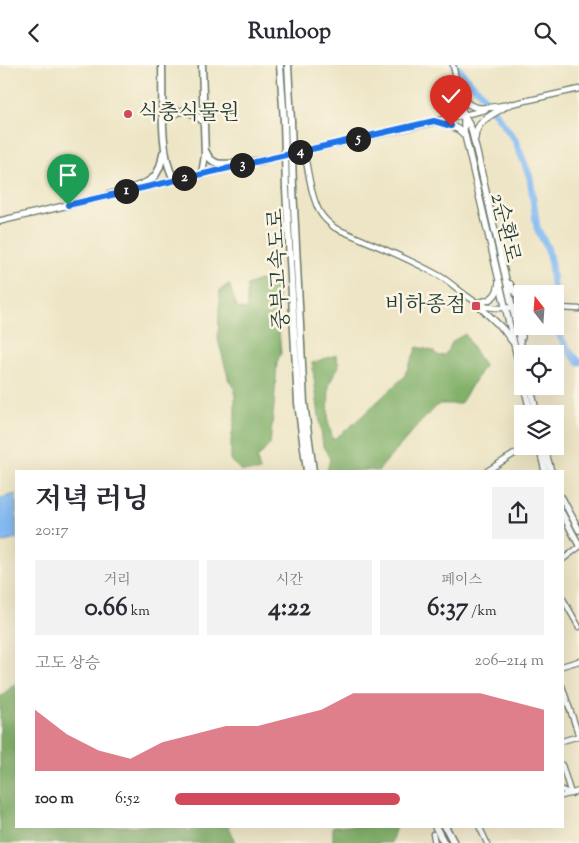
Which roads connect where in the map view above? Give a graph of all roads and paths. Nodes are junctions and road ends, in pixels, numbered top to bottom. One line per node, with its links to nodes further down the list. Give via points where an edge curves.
1 (162, 65): 13 (highway)
2 (202, 65): 14 (highway)
3 (280, 65): 11 (highway, 중부고속도로)
4 (288, 65): 11 (highway, 중부고속도로)
5 (453, 65): 7 (street, 2순환로)
6 (579, 89): 8 (street)
7 (461, 97): 9 (main road); 10 (street, 2순환로); 12 (main road, via 456,110)
8 (507, 105): 9 (main road); 16 (main road, via 482,121 477,127)
9 (478, 110): 10 (street)
10 (464, 115): 12 (main road); 15 (main road, 2순환로); 16 (main road, 2순환로)
11 (287, 121): 23 (highway, 중부고속도로, bridge)
12 (434, 121): 15 (main road, via 461,131); 19 (main road)
13 (163, 122): 14 (highway, via 174,113 185,110); 17 (highway)
14 (204, 122): 18 (highway)
15 (466, 137): 27 (main road, 2순환로)
16 (474, 142): 26 (main road, 2순환로)
17 (164, 147): 22 (highway, via 169,170); 24 (highway, via 154,178)
18 (205, 151): 20 (highway, via 216,163); 21 (highway)
19 (304, 151): 20 (main road); 29 (street, via 316,201 330,224 441,277)
20 (262, 161): 21 (main road)
21 (202, 174): 22 (main road)
22 (175, 180): 24 (main road)
23 (290, 188): 41 (highway, 중부고속도로, via 298,403); 42 (highway, 중부고속도로, via 304,403)
24 (108, 195): 25 (main road)
25 (0, 221)
26 (502, 258): 28 (main road); 30 (main road, 2순환로)
27 (499, 277): 29 (main road, via 496,293 488,300); 30 (main road, 2순환로)
28 (514, 292)
29 (476, 303): 33 (main road)
30 (509, 307): 31 (street); 33 (street); 35 (main road, 2순환로); 36 (main road, 2순환로)
31 (514, 307)
32 (564, 308): 34 (street)
33 (486, 309): 35 (main road)
34 (577, 309)
35 (514, 344)
36 (520, 345)
37 (514, 454): 40 (street)
38 (541, 455): 45 (main road)
39 (547, 455): 46 (main road)
40 (496, 465): 43 (street); 44 (street)
41 (307, 470)
42 (313, 470)
43 (488, 470)
44 (498, 470)
45 (545, 470)
46 (551, 470)
47 (564, 502): 49 (main road)
48 (564, 517): 50 (main road)
49 (579, 530)
50 (579, 546): 51 (street)
51 (564, 558)
52 (564, 601): 53 (street)
53 (579, 627)
54 (578, 663): 55 (street)
55 (564, 666)
56 (564, 692): 57 (street)
57 (579, 736): 58 (street)
58 (564, 740)
59 (564, 771): 62 (street)
60 (564, 791): 62 (street)
61 (579, 791): 62 (street)
62 (571, 794): 63 (street)
63 (564, 796)
64 (436, 828): 69 (highway)
65 (446, 828): 70 (highway)
66 (480, 828): 71 (street)
67 (433, 834): 68 (street)
68 (434, 843)
69 (444, 843)
70 (454, 843)
71 (488, 843)

